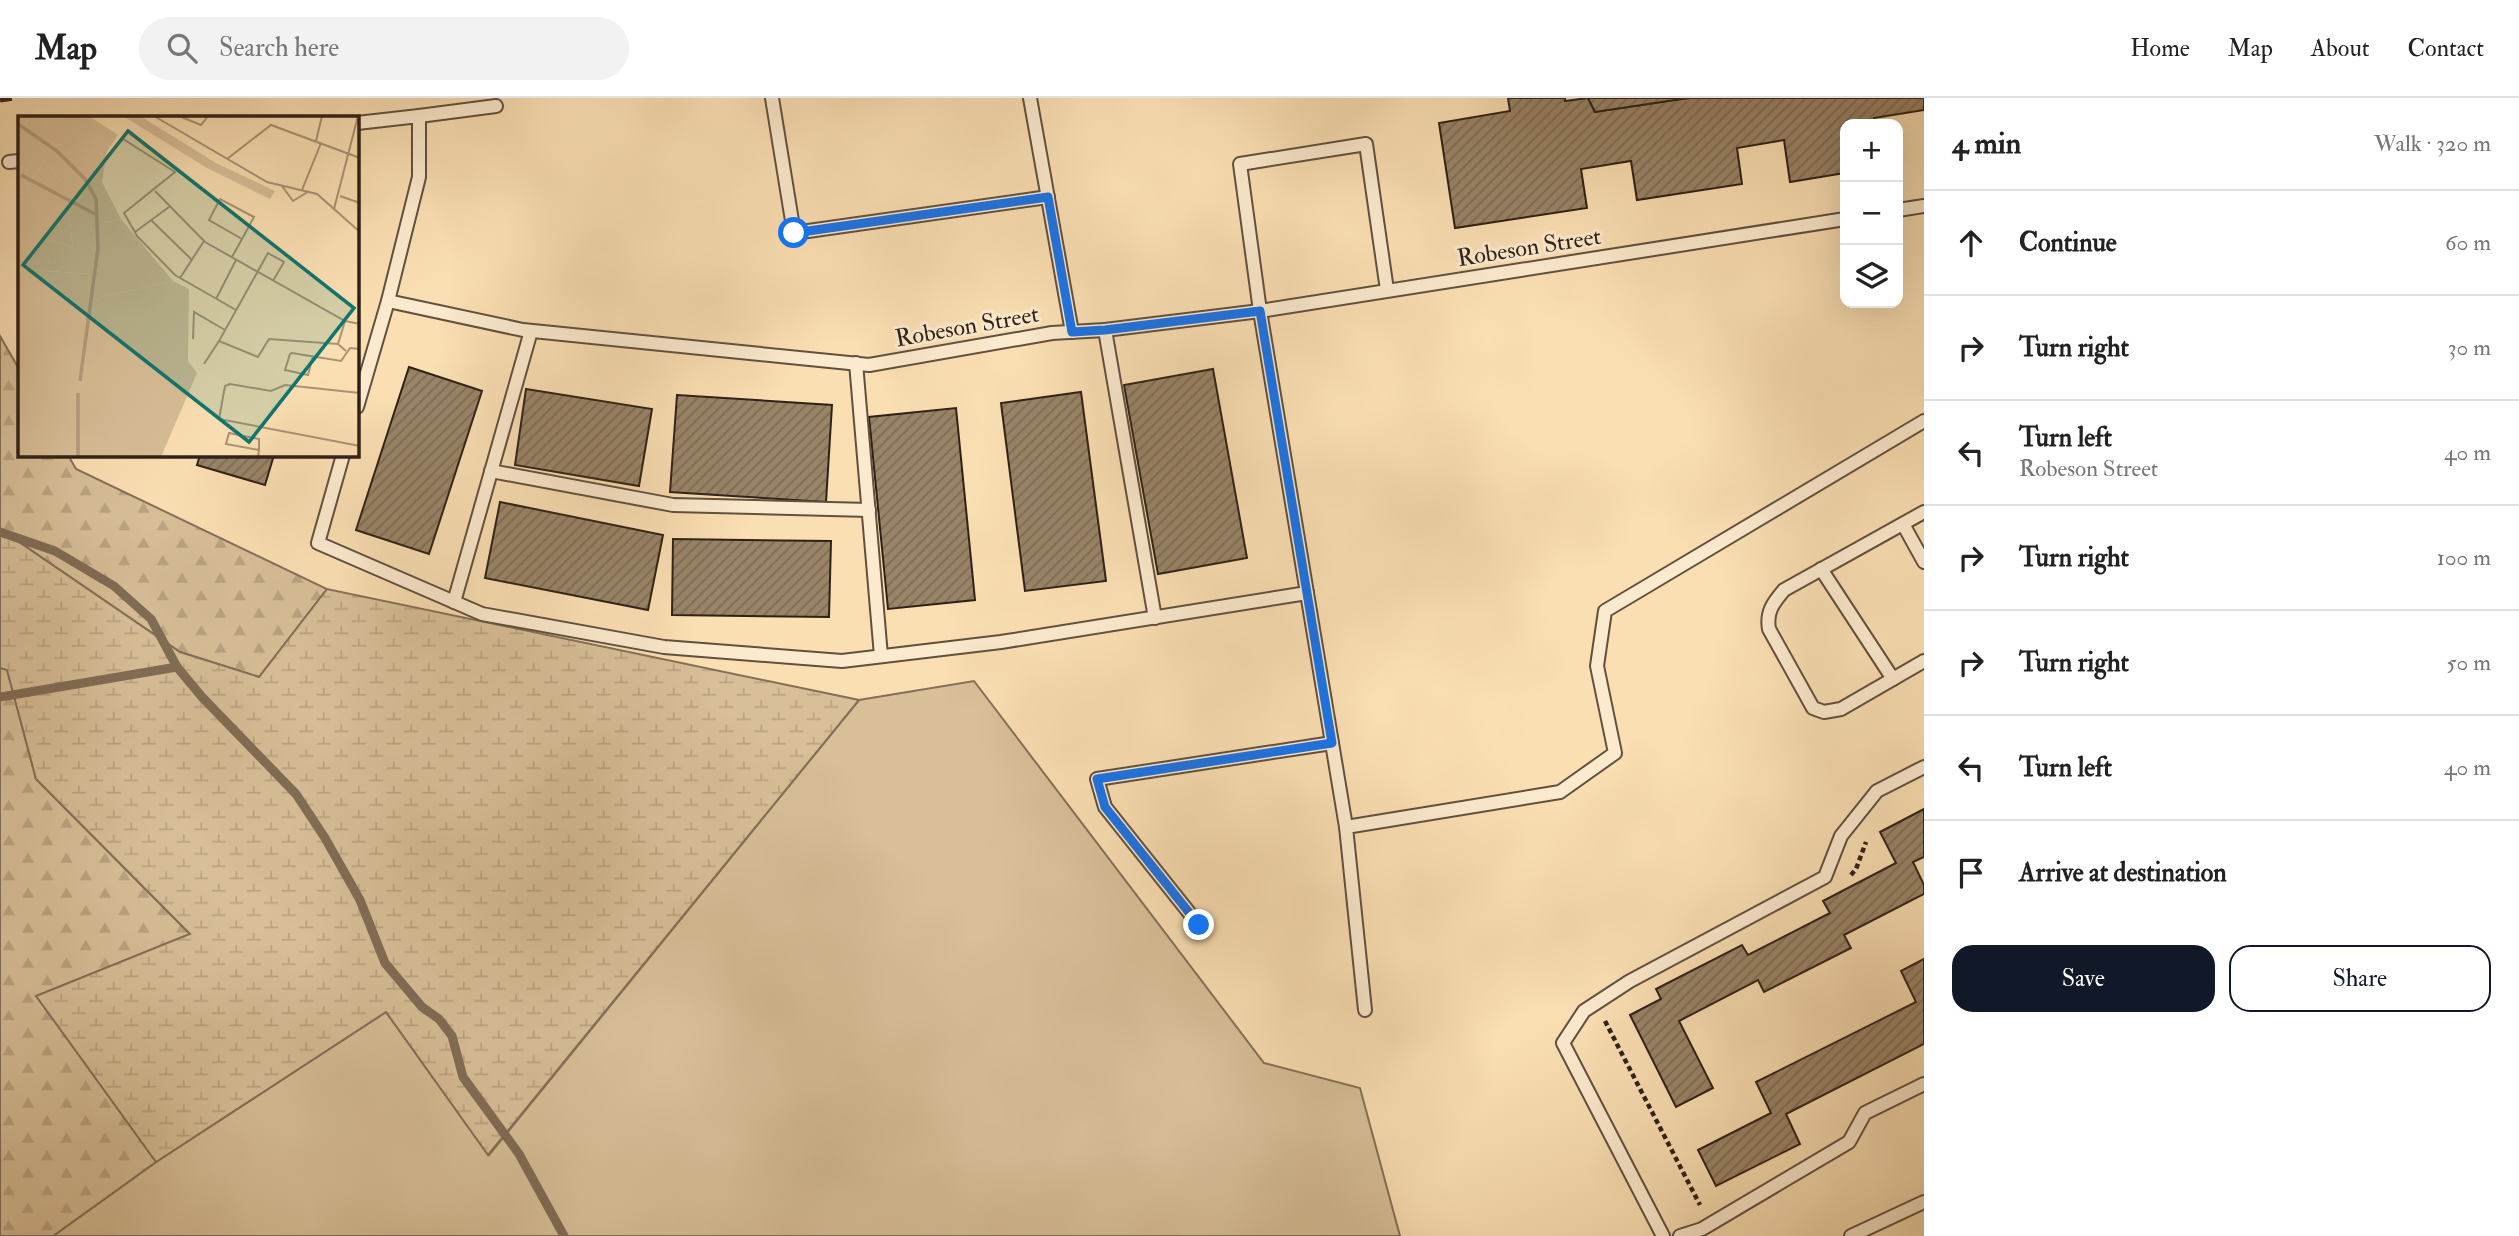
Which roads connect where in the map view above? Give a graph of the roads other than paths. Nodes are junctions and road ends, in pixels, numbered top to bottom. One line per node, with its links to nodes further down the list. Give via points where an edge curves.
1 (772, 98): 6 (lane, via 794,233)
2 (1030, 98): 6 (lane)
3 (496, 106): 4 (lane)
4 (419, 116): 5 (lane); 11 (lane, via 419,177)
5 (359, 123)
6 (1048, 197): 15 (lane)
7 (1924, 206): 8 (lane)
8 (1903, 210)
9 (1840, 220): 10 (lane, Robeson Street)
10 (1387, 290): 12 (lane, Robeson Street); 12 (lane, via 1366,144 1240,164)
11 (388, 301): 14 (lane, Robeson Street); 17 (lane)
12 (1260, 311): 13 (lane, Robeson Street); 26 (lane)
13 (1105, 330): 15 (lane, Robeson Street); 28 (lane)
14 (531, 331): 16 (lane, Robeson Street); 20 (lane)
15 (1072, 332): 16 (lane, Robeson Street, via 869,365)
16 (856, 363): 21 (lane)
17 (359, 400)
18 (1924, 422): 34 (lane, via 1605,611 1597,666 1615,753 1560,792)
19 (342, 457): 27 (lane, via 317,543)
20 (491, 471): 21 (lane, via 673,505); 27 (lane)
21 (869, 510): 29 (lane)
22 (1924, 512): 23 (lane)
23 (1903, 524): 24 (lane); 25 (lane)
24 (1924, 562)
25 (1821, 569): 31 (lane); 31 (lane, via 1784,590 1767,618 1813,708 1824,712 1841,709)
26 (1307, 593): 28 (lane); 32 (lane)
27 (454, 602): 29 (lane, via 482,614 664,647 842,661)
28 (1155, 618): 29 (lane)
29 (881, 656)
30 (1924, 661): 31 (lane)
31 (1893, 679)
32 (1332, 743): 34 (lane); 35 (lane, via 1097,779 1105,807)
33 (1924, 766): 39 (lane, via 1877,791 1841,836 1825,877 1630,981 1584,1011 1563,1043)
34 (1346, 827): 36 (lane)
35 (1199, 925)
36 (1365, 1010)
37 (1924, 1084): 40 (lane, via 1865,1113 1849,1142 1702,1229)
38 (1924, 1202): 41 (lane)
39 (1663, 1236)
40 (1680, 1236)
41 (1851, 1236)

